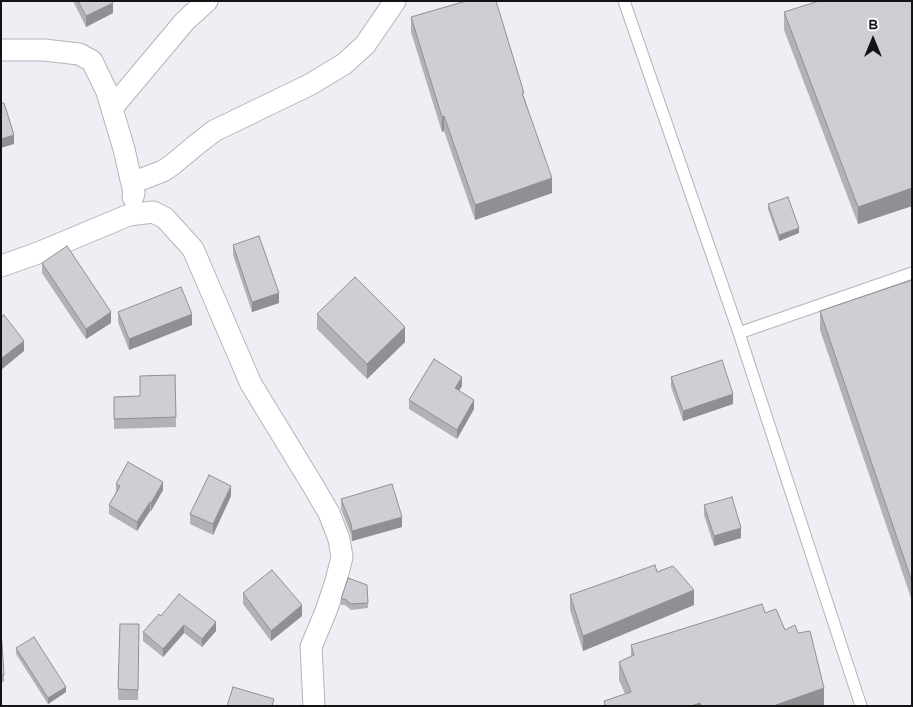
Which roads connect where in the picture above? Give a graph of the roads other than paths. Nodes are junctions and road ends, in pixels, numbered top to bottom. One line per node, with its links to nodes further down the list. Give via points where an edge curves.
1 (207, 1): 5 (street, via 185,21)
2 (395, 1): 6 (street, via 365,45 344,64 311,84 214,131 163,171)
3 (624, 1): 10 (lane)
4 (1, 50): 5 (street, via 79,54 92,61)
5 (112, 108): 6 (street)
6 (132, 183): 7 (street, via 134,193)
7 (129, 215): 8 (street); 11 (street, via 153,212 165,218 193,249 251,384 329,513 339,539 342,557 336,581 311,646)
8 (1, 266)
9 (912, 273): 10 (lane)
10 (739, 332): 12 (lane)
11 (314, 706)
12 (861, 706)

